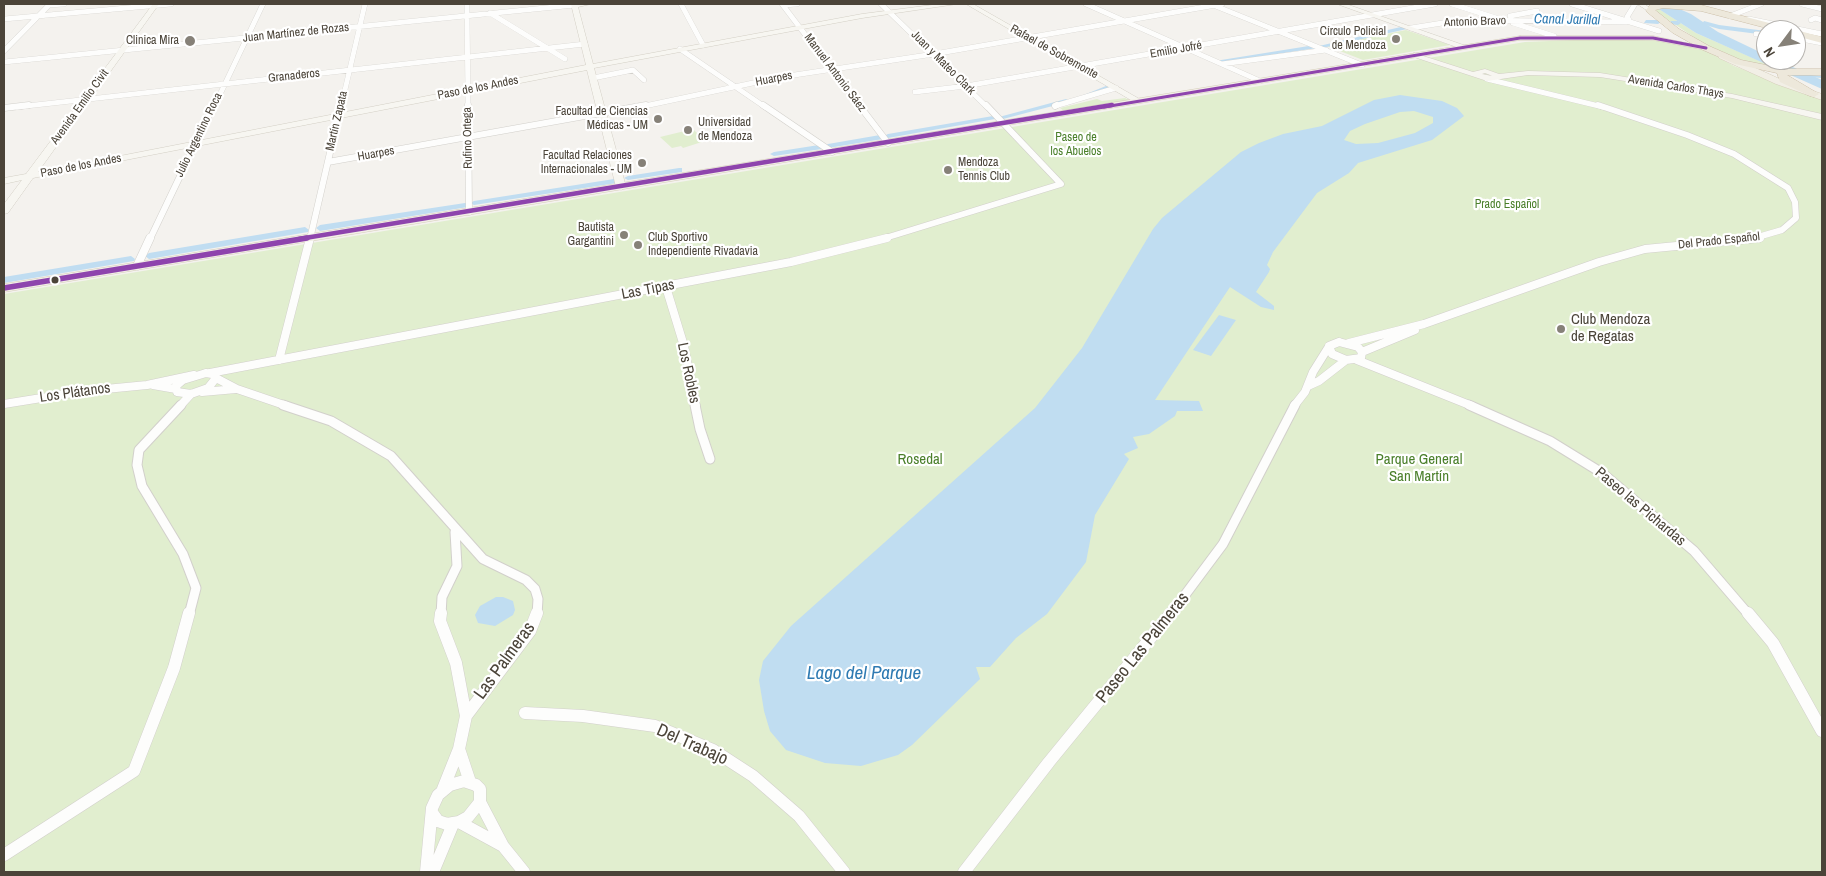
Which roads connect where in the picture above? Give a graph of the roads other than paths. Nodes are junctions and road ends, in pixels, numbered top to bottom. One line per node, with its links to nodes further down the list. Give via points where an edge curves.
1 (49, 4): 2 (street); 34 (street)
2 (64, 4)
3 (155, 4): 4 (street); 34 (street); 68 (street, Avenida Emilio Civit)
4 (172, 4)
5 (263, 4): 55 (street, Julio Argentino Roca)
6 (365, 4): 47 (street, Martín Zapata)
7 (467, 4): 35 (street, Rufino Ortega)
8 (574, 4): 9 (street, Juan Martínez de Rozas); 33 (street, Juan Martínez de Rozas); 60 (street)
9 (588, 4)
10 (681, 4): 61 (street)
11 (782, 4): 12 (street); 48 (street, Manuel Antonio Sáez)
12 (797, 4)
13 (882, 4): 31 (street, Juan y Mateo Clark)
14 (954, 4): 31 (street, Paso de los Andes)
15 (968, 4): 56 (street, Rafael de Sobremonte)
16 (1086, 4): 44 (street)
17 (1211, 4): 18 (street, Huarpes); 44 (street, Huarpes); 52 (street)
18 (1222, 4)
19 (1340, 4): 36 (street)
20 (1436, 4): 36 (street, Emilio Jofré)
21 (1452, 4): 37 (street)
22 (1572, 4): 41 (street)
23 (1635, 4): 41 (street, via 1627,17)
24 (1640, 4): 28 (street)
25 (1685, 4): 29 (street)
26 (1761, 4): 38 (street)
27 (1802, 4): 30 (street)
28 (1652, 8): 29 (highway, via 1671,5); 51 (highway)
29 (1701, 8): 38 (highway)
30 (1822, 8)
31 (891, 12): 48 (street, Paso de los Andes); 70 (street, Juan y Mateo Clark)
32 (1537, 12): 37 (street)
33 (490, 13): 35 (street, Juan Martínez de Rozas); 63 (street)
34 (38, 16): 39 (street); 67 (street)
35 (467, 16): 47 (street, Juan Martínez de Rozas); 73 (street, Rufino Ortega)
36 (1374, 16): 49 (street); 52 (street, Emilio Jofré)
37 (1497, 18): 40 (street)
38 (1739, 18): 45 (highway); 46 (highway); 59 (street)
39 (4, 19)
40 (1504, 20): 41 (street, Antonio Bravo); 49 (street, Antonio Bravo, via 1454,21); 54 (street)
41 (1629, 20): 50 (street)
42 (1811, 20): 43 (street)
43 (1822, 20)
44 (1124, 21): 56 (street, Huarpes); 64 (street)
45 (1756, 22)
46 (1756, 22)
47 (359, 26): 55 (street, Juan Martínez de Rozas); 81 (street, Martín Zapata)
48 (800, 27): 61 (street, Paso de los Andes); 80 (street, Manuel Antonio Sáez)
49 (1411, 28): 62 (street)
50 (1659, 31)
51 (1676, 31): 57 (main road); 65 (highway)
52 (1281, 32): 64 (street, Emilio Jofré); 69 (street)
53 (1806, 35): 59 (highway)
54 (1554, 36): 57 (main road); 62 (main road)
55 (247, 38): 68 (street, Juan Martínez de Rozas); 90 (street, Julio Argentino Roca)
56 (1028, 38): 70 (street, Huarpes); 78 (street, Rafael de Sobremonte)
57 (1653, 38): 65 (main road)
58 (1806, 38): 59 (street)
59 (1822, 39)
60 (584, 44): 63 (street, Granaderos); 79 (street)
61 (702, 45): 66 (street, Paso de los Andes)
62 (1465, 47): 72 (main road)
63 (547, 48): 73 (street, Granaderos); 74 (street)
64 (1185, 48): 76 (street); 78 (street, Emilio Jofré)
65 (1706, 48): 71 (highway)
66 (680, 49): 79 (street, Paso de los Andes); 91 (street)
67 (4, 50)
68 (122, 50): 75 (street, Juan Martínez de Rozas); 98 (street, Avenida Emilio Civit)
69 (1326, 50): 76 (street); 77 (street)
70 (934, 54): 80 (street, Huarpes); 92 (street, Juan y Mateo Clark)
71 (1719, 54): 82 (highway, via 1743,64); 97 (main road, via 1779,82)
72 (1417, 56): 77 (main road); 85 (street, Del Prado Español)
73 (467, 57): 81 (street, Granaderos); 95 (street, Rufino Ortega)
74 (565, 59)
75 (4, 62)
76 (1221, 64): 89 (street)
77 (1362, 65): 89 (main road)
78 (1080, 66): 92 (street, Emilio Jofré); 93 (street, Rafael de Sobremonte)
79 (590, 67): 87 (street); 95 (street, Paso de los Andes)
80 (832, 69): 91 (street, Huarpes); 107 (street, Manuel Antonio Sáez)
81 (349, 70): 90 (street, Granaderos); 103 (street, Martín Zapata)
82 (1786, 72): 83 (highway); 97 (highway, via 1781,74 1784,80)
83 (1822, 72)
84 (1528, 73): 85 (street, Avenida Carlos Thays); 86 (street, Avenida Carlos Thays); 104 (street, Avenida Carlos Thays, via 1600,76 1677,86)
85 (1482, 74): 86 (street); 94 (street, Del Prado Español)
86 (1498, 77): 94 (street, Del Prado Español)
87 (593, 78): 88 (street, via 633,70); 102 (street)
88 (644, 80)
89 (1260, 82): 99 (main road)
90 (225, 84): 98 (street, Granaderos); 108 (street, Julio Argentino Roca)
91 (736, 86): 102 (street, Huarpes); 109 (street)
92 (966, 86): 96 (street, Emilio Jofré); 105 (street, Juan y Mateo Clark)
93 (1116, 88): 99 (street, Rafael de Sobremonte); 100 (street)
94 (1524, 88): 121 (street, Del Prado Español, via 1605,107 1734,154 1788,188 1795,202 1796,218 1782,230 1757,239 1645,249 1599,262)
95 (468, 90): 103 (street, Paso de los Andes); 106 (street, Rufino Ortega)
96 (915, 92)
97 (1818, 95)
98 (86, 98): 101 (street, Granaderos); 111 (street, Avenida Emilio Civit)
99 (1139, 102): 105 (main road)
100 (1055, 106)
101 (4, 108)
102 (602, 114): 106 (street, Huarpes); 114 (street)
103 (339, 116): 108 (street, Paso de los Andes); 110 (street, Martín Zapata)
104 (1822, 117)
105 (1003, 124): 107 (main road); 113 (street, Juan y Mateo Clark)
106 (468, 137): 110 (street, Huarpes); 116 (street, Rufino Ortega)
107 (888, 143): 109 (main road)
108 (194, 144): 111 (street, Paso de los Andes); 118 (street, Julio Argentino Roca)
109 (832, 152): 114 (main road)
110 (328, 162): 117 (street, Martín Zapata)
111 (29, 176): 112 (street, Paso de los Andes); 115 (street, Avenida Emilio Civit)
112 (4, 181)
113 (1061, 184): 119 (street, Las Tipas, via 911,232 791,262)
114 (621, 187): 116 (main road)
115 (4, 211)
116 (469, 212): 117 (main road)
117 (312, 238): 118 (main road); 125 (street)
118 (137, 266): 120 (main road)
119 (666, 287): 125 (street, Las Tipas); 136 (street, Los Robles, via 684,346 700,429)
120 (4, 288)
121 (1424, 324): 122 (street, Del Prado Español); 124 (street, Del Prado Español)
122 (1350, 343): 123 (street, via 1335,342); 124 (street)
123 (1328, 348): 126 (street, via 1336,357); 130 (street)
124 (1360, 356): 126 (street); 140 (street, Paseo las Pichardas, via 1550,441 1602,473 1694,551 1772,644)
125 (281, 360): 128 (street, Las Tipas)
126 (1346, 360): 130 (street)
127 (194, 375): 128 (street); 129 (street); 131 (street, via 183,380)
128 (213, 376): 132 (street); 133 (street, via 208,388)
129 (148, 384): 131 (street); 134 (street, Los Plátanos)
130 (1308, 386): 135 (street)
131 (176, 389): 133 (street, via 180,393)
132 (237, 389): 133 (street); 137 (street, via 332,421 391,456)
133 (193, 393): 148 (street, via 140,450 137,465 142,486 183,554 196,588 174,668 134,771)
134 (4, 404)
135 (1294, 406): 153 (street, Paseo Las Palmeras, via 1223,544)
136 (710, 460)
137 (455, 531): 139 (street, Las Palmeras, via 457,566 442,597 440,621 456,663); 139 (street, Las Palmeras, via 483,558 526,580 535,589 538,599 537,616 530,631)
138 (525, 713): 152 (street, Del Trabajo, via 583,716 655,726 713,750 753,776 799,816)
139 (466, 716): 141 (street, Las Palmeras)
140 (1822, 731)
141 (459, 749): 142 (street); 143 (street, Las Palmeras)
142 (470, 782): 143 (street, via 457,782); 144 (street, via 480,789)
143 (443, 789): 145 (street, via 434,802)
144 (480, 802): 146 (street, via 476,810); 147 (street)
145 (433, 814): 146 (street, via 443,823); 149 (street)
146 (456, 823): 147 (street); 150 (street)
147 (503, 846): 151 (street)
148 (4, 855)
149 (426, 872)
150 (433, 872)
151 (524, 872)
152 (844, 872)
153 (964, 872)

